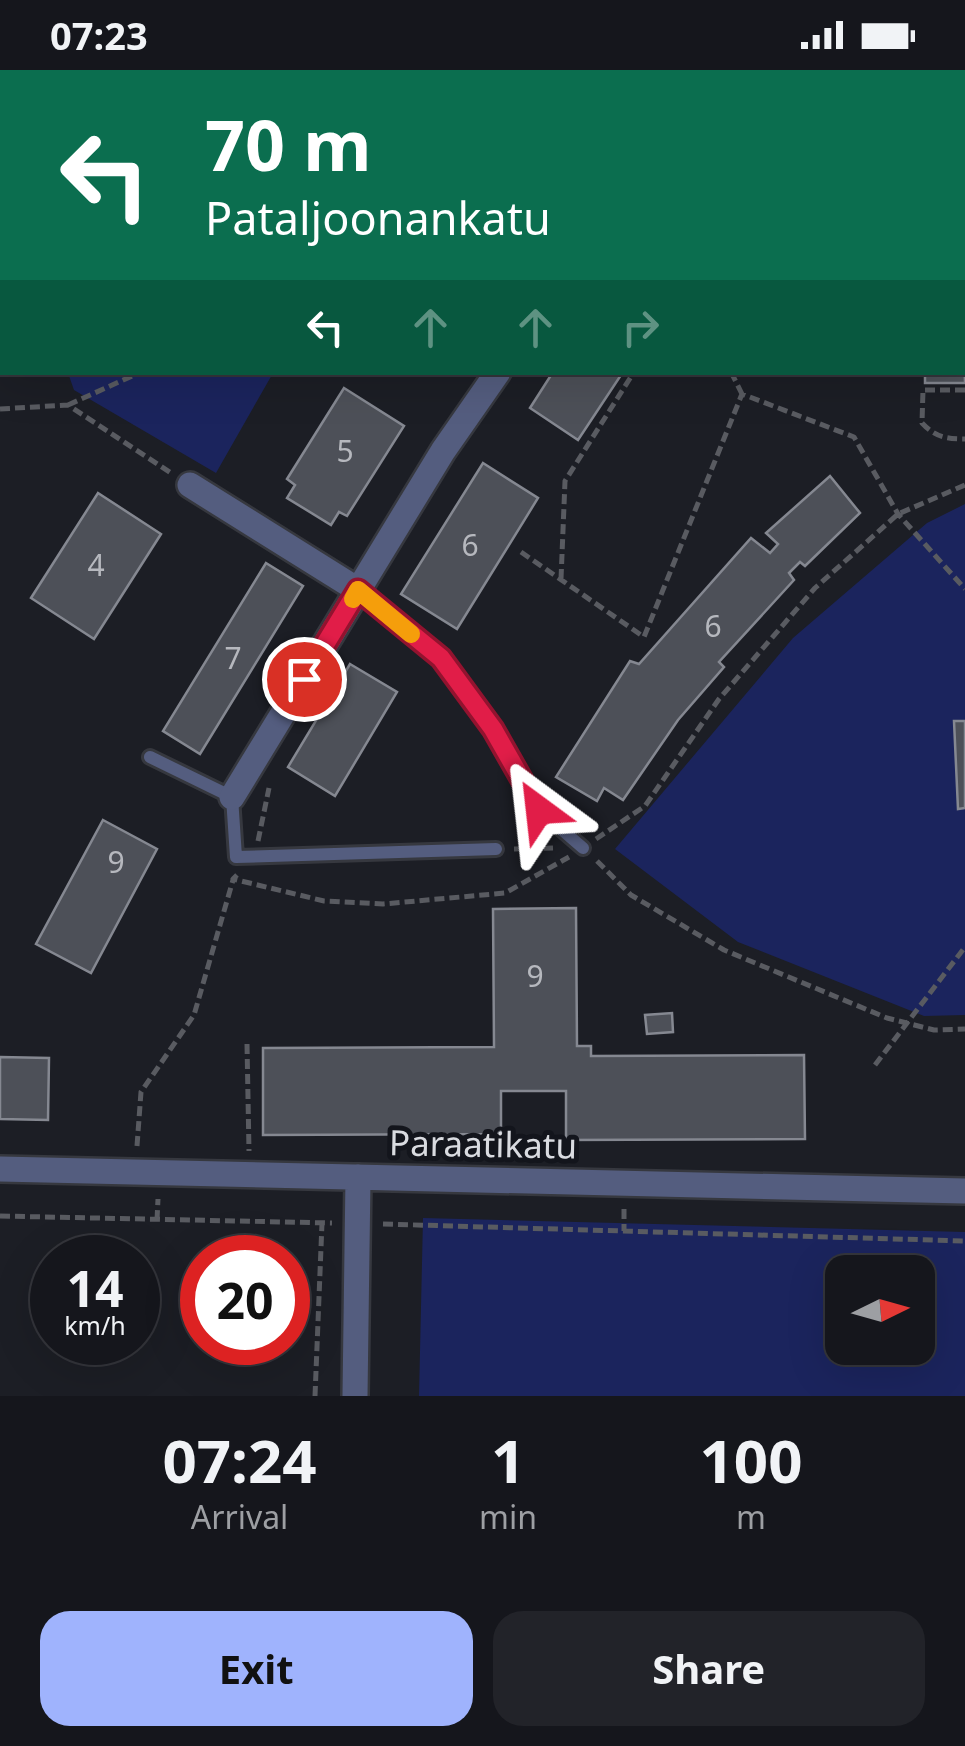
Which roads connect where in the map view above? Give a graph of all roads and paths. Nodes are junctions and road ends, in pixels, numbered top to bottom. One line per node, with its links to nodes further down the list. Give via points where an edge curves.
1 (133, 375): 7 (path)
2 (496, 375): 16 (street)
3 (632, 375): 14 (path, via 565,480)
4 (732, 375): 6 (path)
5 (965, 390): 9 (path, via 922,390 922,423 946,439)
6 (742, 394): 12 (path, via 854,437); 14 (path, via 644,637)
7 (68, 405): 8 (path); 10 (path)
8 (0, 409)
9 (965, 439)
10 (190, 485): 16 (street)
11 (965, 485): 12 (path)
12 (898, 514): 15 (path); 19 (path, via 815,588 719,698 644,806)
13 (521, 552): 14 (path)
14 (561, 580)
15 (965, 589)
16 (358, 590): 18 (street); 19 (lane, via 441,658 493,729 539,810)
17 (150, 757): 18 (lane)
18 (232, 797): 21 (lane)
19 (584, 848): 20 (path); 22 (path, via 505,893 383,904 324,901); 24 (path, via 631,894 724,950)
20 (496, 850): 21 (lane)
21 (236, 857): 22 (path)
22 (233, 879): 28 (path, via 194,1015 141,1092)
23 (965, 947): 24 (path)
24 (906, 1023): 25 (path); 27 (path)
25 (965, 1029)
26 (247, 1044): 30 (path)
27 (874, 1065)
28 (137, 1150)
29 (0, 1169): 30 (street, Paraatikatu)
30 (250, 1175): 31 (street, Paraatikatu)
31 (358, 1177): 32 (street, Paraatikatu); 35 (street)
32 (965, 1191)
33 (0, 1216): 34 (path)
34 (322, 1223): 35 (path); 37 (path)
35 (358, 1224): 36 (path); 38 (street)
36 (965, 1241)
37 (315, 1396)
38 (354, 1396)

